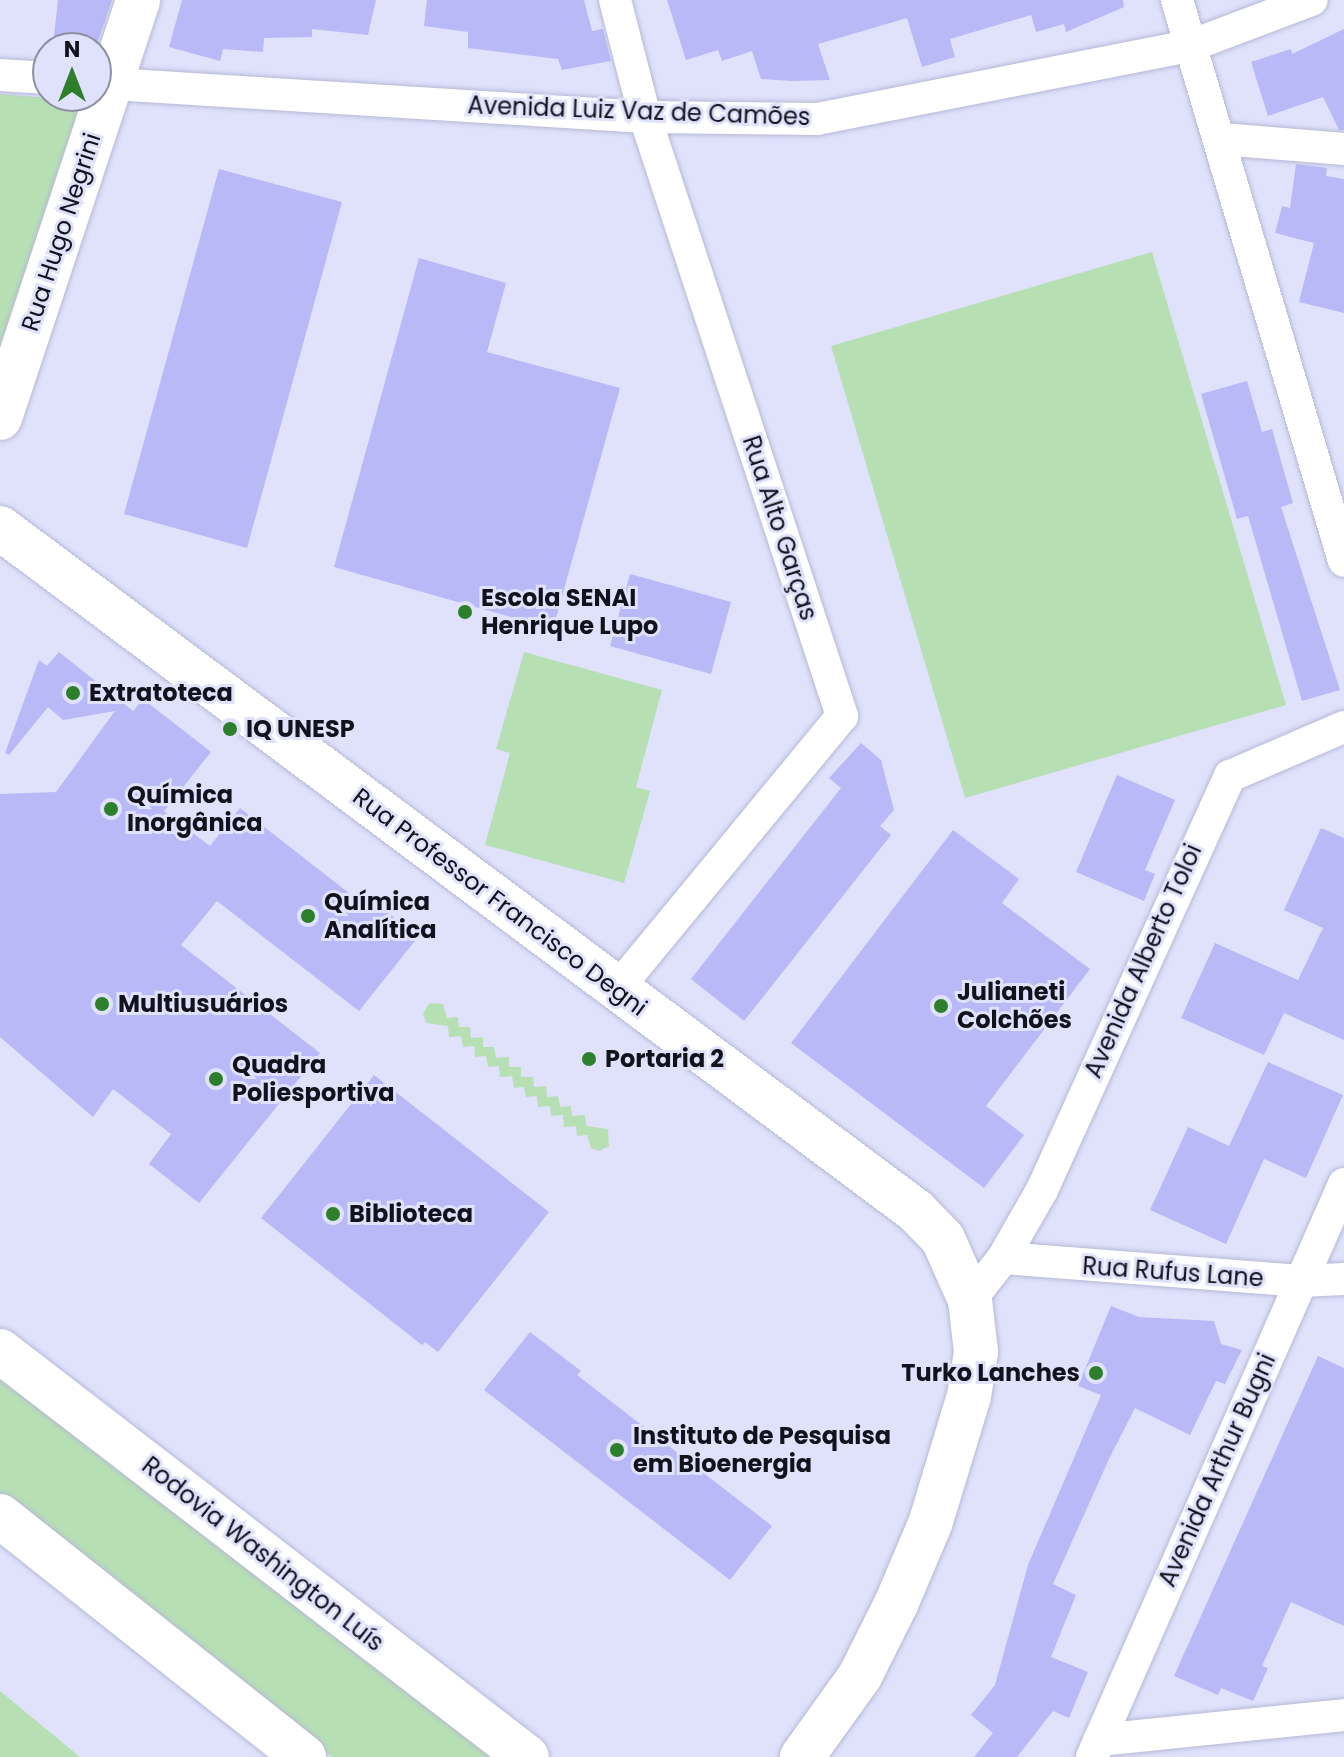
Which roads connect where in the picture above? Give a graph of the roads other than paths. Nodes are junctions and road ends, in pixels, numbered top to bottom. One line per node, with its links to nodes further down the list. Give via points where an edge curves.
1 (138, 0): 6 (main road, Rua Hugo Negrini)
2 (615, 0): 11 (street, Rua Alto Garças)
3 (1177, 0): 5 (street)
4 (1312, 0): 5 (street, Avenida Luiz Vaz de Camões)
5 (1190, 46): 11 (street, Avenida Luiz Vaz de Camões, via 817,119); 12 (street)
6 (112, 62)
7 (0, 75): 8 (street)
8 (32, 77)
9 (112, 84): 11 (street, Avenida Luiz Vaz de Camões)
10 (94, 112): 14 (main road, Rua Hugo Negrini)
11 (645, 117): 19 (street, Rua Alto Garças, via 842,716)
12 (1222, 139): 13 (street); 15 (street)
13 (1344, 149)
14 (0, 418)
15 (1338, 508): 17 (street)
16 (0, 528): 19 (main road, Rua Professor Francisco Degni)
17 (1344, 561)
18 (1344, 727): 21 (street, Avenida Alberto Toloi, via 1230,776 1042,1190)
19 (616, 990): 24 (main road, Rua Professor Francisco Degni, via 916,1211 943,1239)
20 (1344, 1184): 23 (street, Avenida Arthur Bugni)
21 (1003, 1258): 23 (street, Rua Rufus Lane); 24 (street, Avenida Alberto Toloi)
22 (1344, 1279): 23 (street, Rua Rufus Lane)
23 (1300, 1281): 28 (street, Avenida Arthur Bugni)
24 (970, 1300): 31 (main road, via 976,1352 969,1396 930,1524 860,1676)
25 (0, 1351): 30 (main road, Rodovia Washington Luís)
26 (0, 1516): 29 (main road)
27 (1344, 1715): 28 (street)
28 (1095, 1749)
29 (304, 1757)
30 (527, 1757)
31 (802, 1757)

